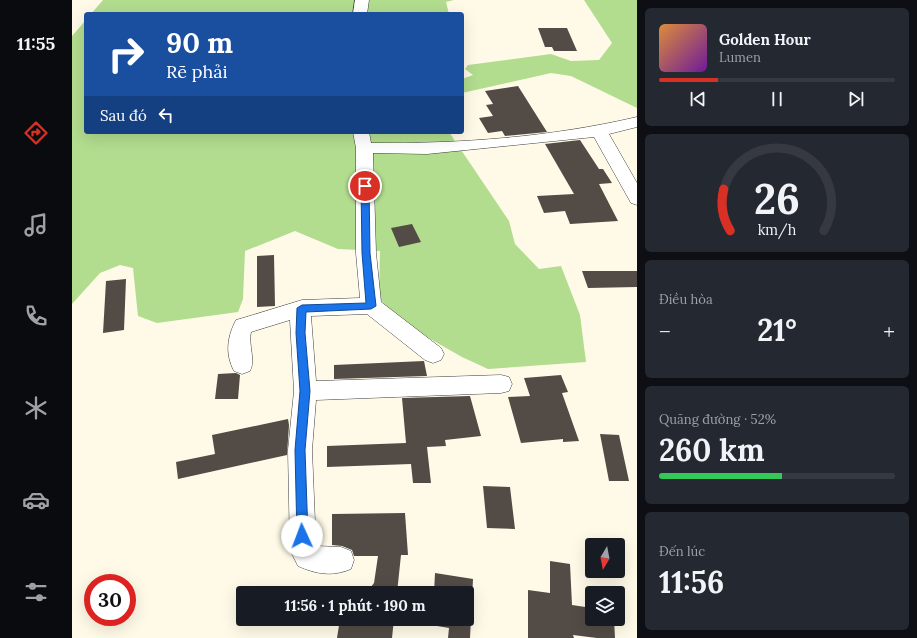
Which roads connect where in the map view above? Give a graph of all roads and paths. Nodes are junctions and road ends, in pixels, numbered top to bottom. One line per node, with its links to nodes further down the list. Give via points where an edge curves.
1 (362, 0): 2 (street)
2 (360, 12)
3 (637, 122): 4 (street)
4 (599, 131): 5 (street, via 427,149); 6 (street)
5 (362, 140): 7 (street, via 366,253)
6 (637, 199)
7 (371, 306): 8 (street); 9 (street)
8 (302, 308): 10 (street, via 243,326 239,333); 12 (street, via 300,333)
9 (433, 354)
10 (242, 365)
11 (501, 384): 12 (street)
12 (305, 391): 13 (street, via 300,450 303,550 307,557 318,561)
13 (341, 560)

